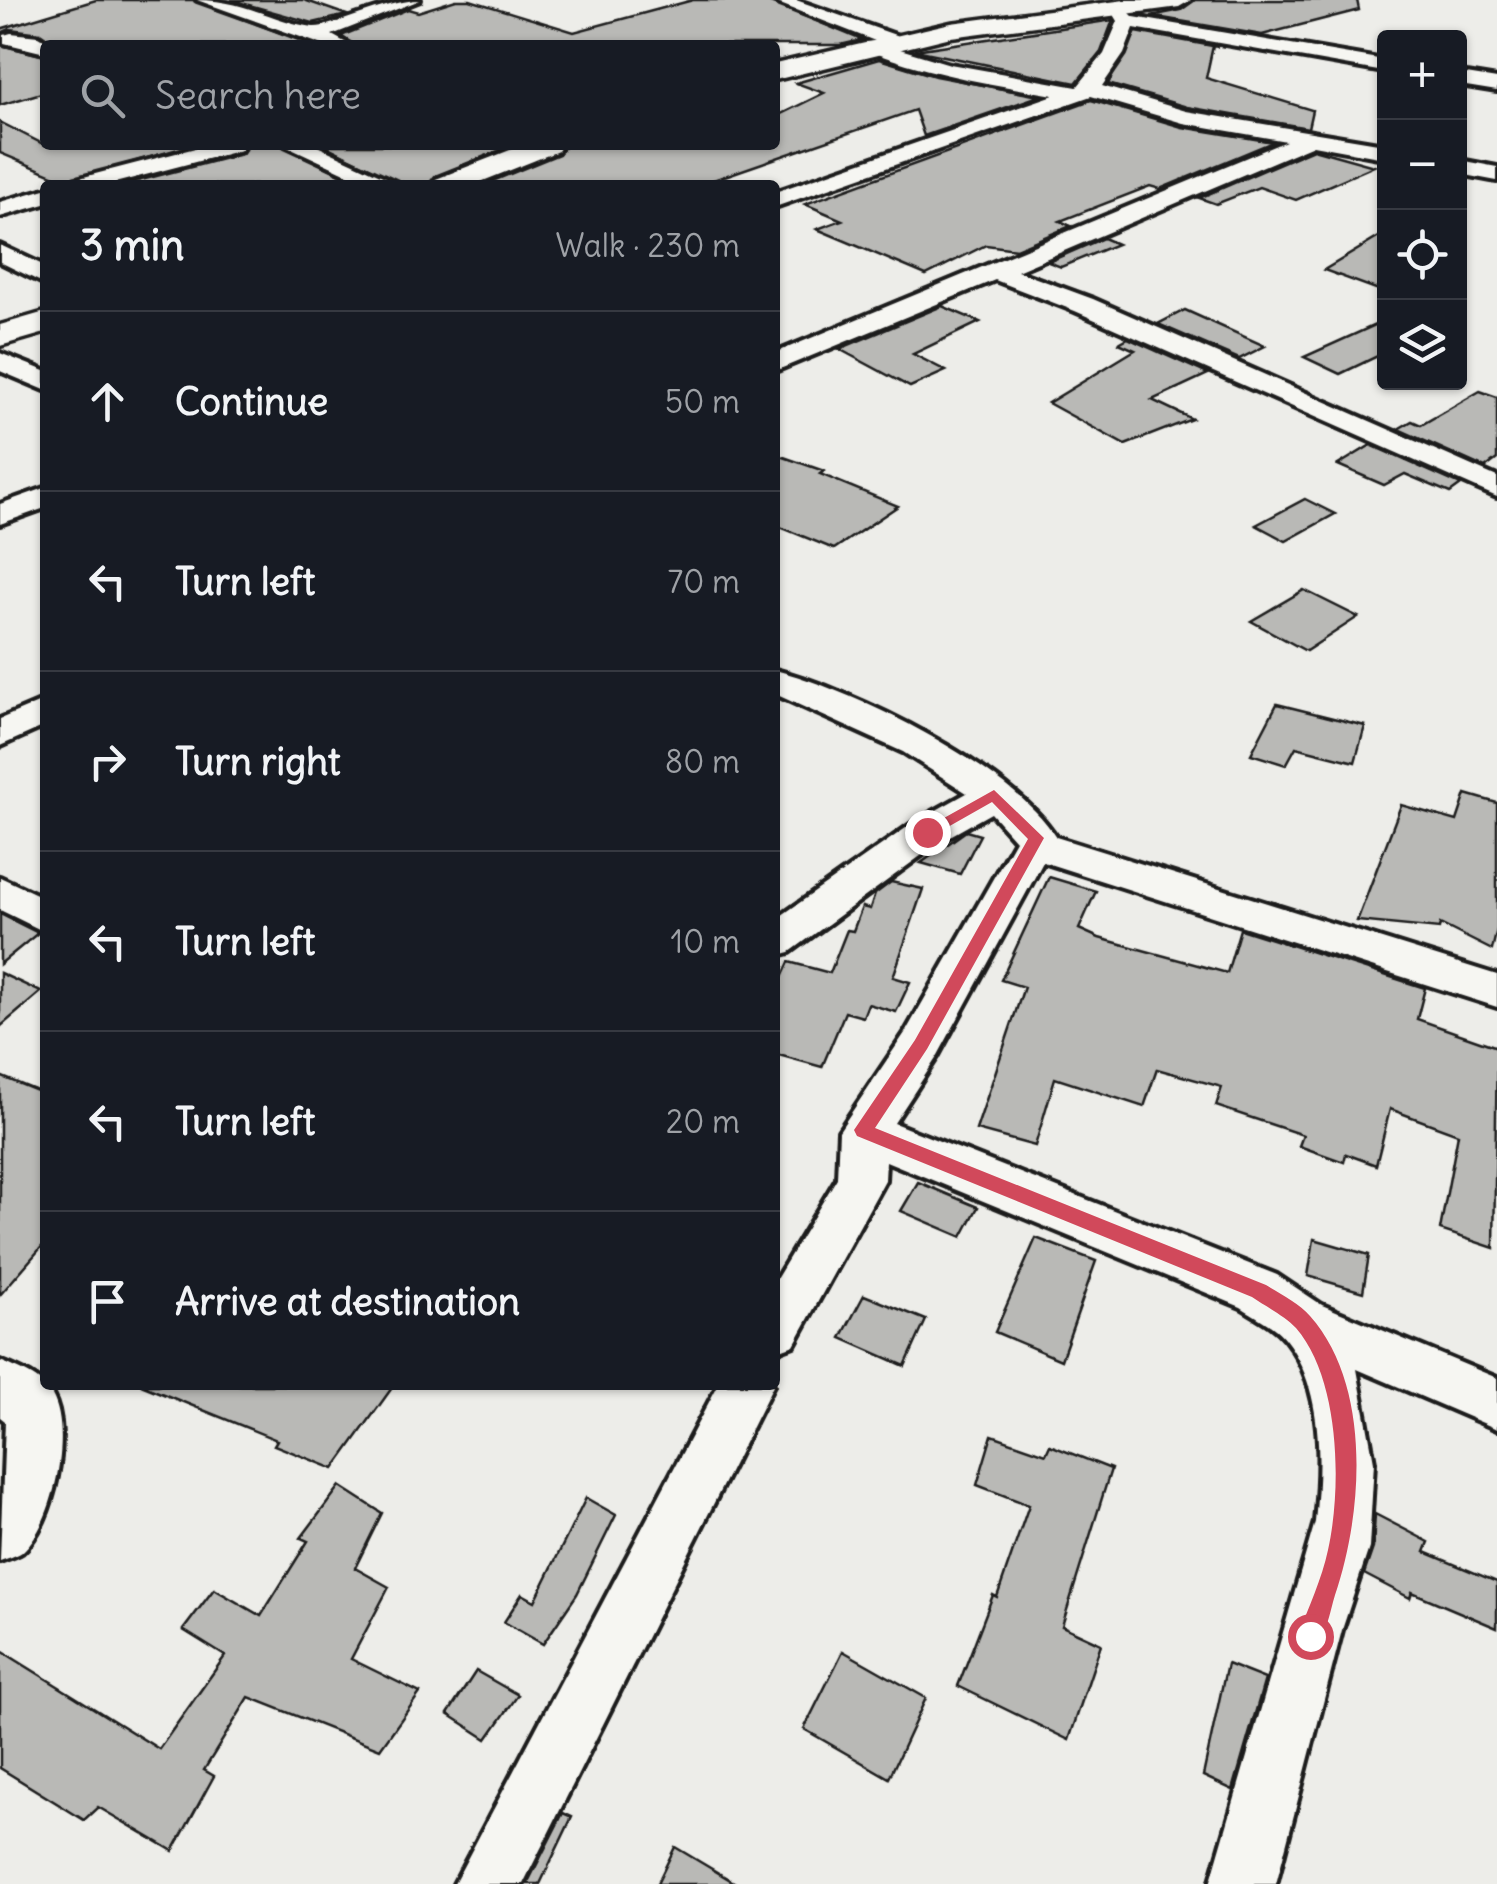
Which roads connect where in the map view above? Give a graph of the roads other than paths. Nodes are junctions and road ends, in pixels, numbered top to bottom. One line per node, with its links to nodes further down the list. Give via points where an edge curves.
1 (206, 0): 6 (street)
2 (411, 0): 6 (street)
3 (779, 0): 9 (street)
4 (1178, 0): 5 (street)
5 (1132, 8): 9 (street); 11 (street); 15 (street, via 1114,54)
6 (313, 35): 8 (street)
7 (11, 39): 10 (street)
8 (326, 40)
9 (884, 44): 12 (street); 15 (street, via 928,68)
10 (40, 46)
11 (1377, 64)
12 (780, 71)
13 (1467, 80): 14 (street)
14 (1497, 85)
15 (1084, 92): 16 (street); 27 (street)
16 (1307, 140): 20 (street); 30 (street)
17 (214, 150): 23 (street)
18 (308, 150): 24 (street)
19 (535, 150): 25 (street)
20 (1377, 150)
21 (1467, 168): 22 (street)
22 (1497, 174)
23 (99, 180)
24 (379, 180)
25 (460, 180)
26 (40, 198): 28 (street)
27 (780, 198)
28 (0, 210)
29 (0, 252): 31 (street)
30 (992, 270): 35 (street); 37 (street)
31 (40, 273)
32 (40, 324): 33 (street)
33 (0, 336)
34 (0, 361): 36 (street)
35 (780, 361)
36 (40, 380)
37 (1497, 488)
38 (40, 499): 39 (street)
39 (0, 515)
40 (780, 683): 43 (street, via 924,747)
41 (40, 714): 42 (street)
42 (0, 734)
43 (994, 795): 44 (street, via 1027,826); 47 (street, via 927,832)
44 (1035, 845): 48 (street); 49 (street)
45 (0, 891): 46 (street)
46 (40, 914)
47 (780, 937)
48 (1497, 991)
49 (864, 1130): 50 (street, via 861,1180); 51 (street, via 1259,1291)
50 (780, 1319)
51 (1302, 1321): 54 (street); 57 (street, via 1325,1360 1341,1413 1346,1495 1339,1550)
52 (743, 1390): 56 (street)
53 (31, 1393): 55 (street, via 34,1442 25,1491)
54 (1497, 1404)
55 (0, 1533)
56 (487, 1884)
57 (1244, 1884)

